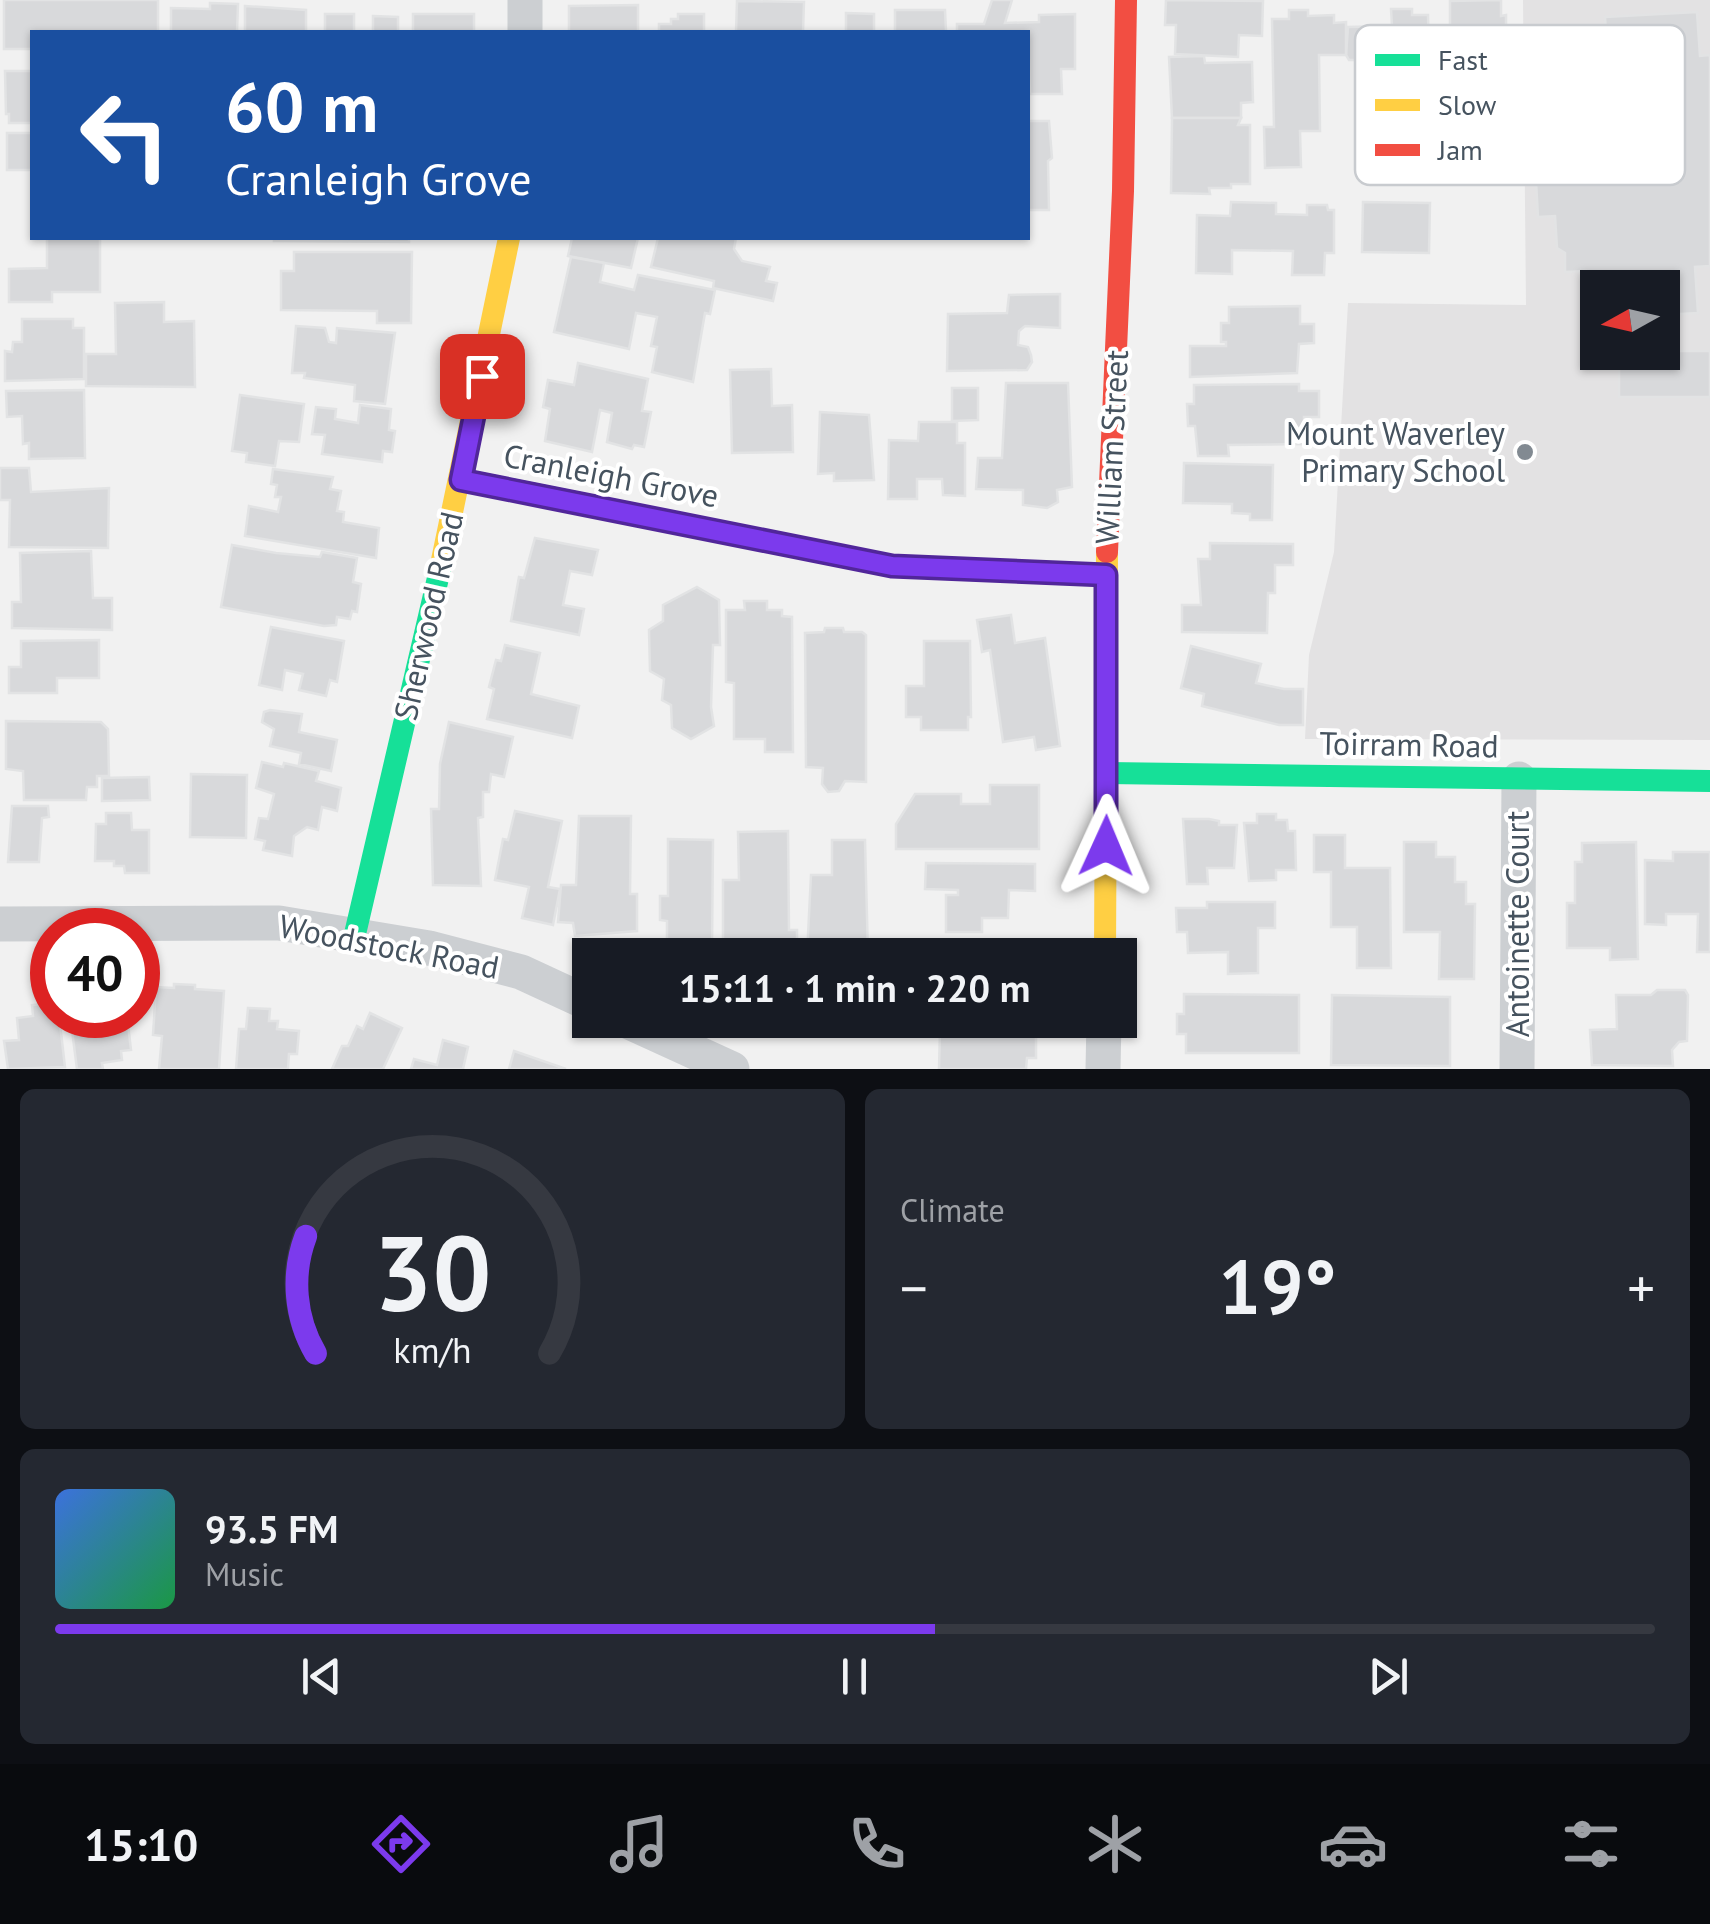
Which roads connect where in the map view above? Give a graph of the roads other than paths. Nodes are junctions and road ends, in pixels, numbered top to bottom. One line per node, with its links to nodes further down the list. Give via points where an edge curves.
1 (525, 0): 3 (street)
2 (1126, 0): 6 (street, William Street)
3 (525, 30)
4 (509, 240): 5 (street, Sherwood Road)
5 (461, 480): 6 (street, Cranleigh Grove, via 892,566); 11 (street, Sherwood Road)
6 (1106, 575): 7 (street, William Street)
7 (1107, 773): 8 (street, Toirram Road); 12 (street, William Street)
8 (1519, 779): 9 (street, Toirram Road); 18 (street, Antoinette Court)
9 (1710, 781)
10 (0, 924): 11 (street, Woodstock Road, via 279,923)
11 (355, 934): 13 (street, Woodstock Road, via 522,972)
12 (1105, 938)
13 (572, 996)
14 (664, 1038): 16 (street)
15 (1104, 1038): 17 (street)
16 (732, 1069)
17 (1104, 1069)
18 (1517, 1069)

